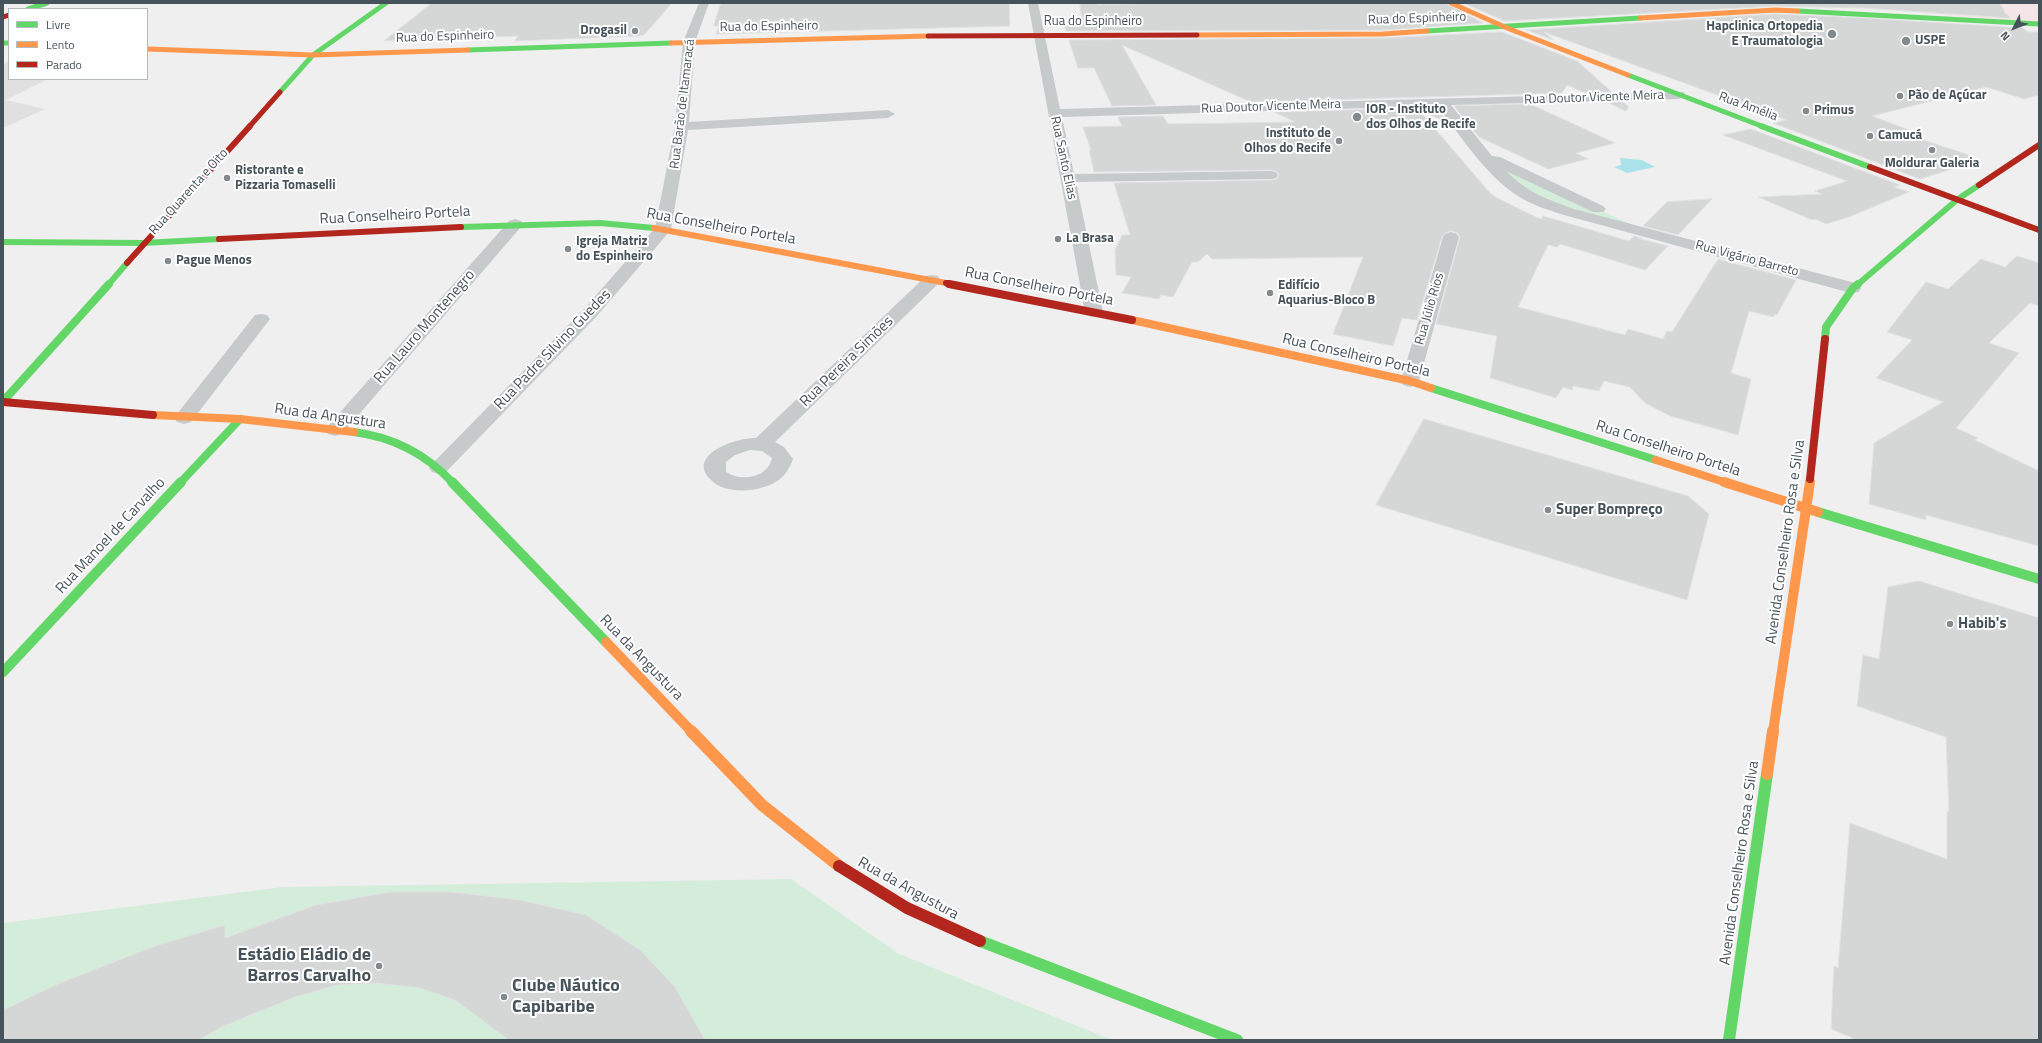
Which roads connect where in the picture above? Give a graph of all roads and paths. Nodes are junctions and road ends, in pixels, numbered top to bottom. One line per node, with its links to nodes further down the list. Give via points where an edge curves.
1 (47, 3): 6 (main road)
2 (386, 3): 12 (main road, Rua Quarenta e Oito)
3 (704, 3): 10 (street, Rua Barão de Itamaracá)
4 (1032, 3): 9 (street, Rua Santo Elias)
5 (1451, 3): 8 (main road, Rua Amélia)
6 (31, 8)
7 (2039, 24): 8 (main road, Rua do Espinheiro, via 1775,10)
8 (1507, 28): 9 (main road, Rua do Espinheiro, via 1383,34); 13 (main road, Rua Amélia)
9 (1038, 35): 10 (main road, Rua do Espinheiro); 16 (street, Rua Santo Elias)
10 (689, 42): 12 (main road, Rua do Espinheiro); 17 (street, Rua Barão de Itamaracá)
11 (148, 49): 12 (main road, Rua do Espinheiro)
12 (313, 54): 27 (main road, Rua Quarenta e Oito)
13 (1679, 95): 14 (street, Rua Doutor Vicente Meira); 21 (main road, Rua Amélia)
14 (1441, 102): 16 (street, Rua Doutor Vicente Meira); 29 (street, Rua Vigário Barreto, via 1510,182 1536,200 1569,212)
15 (888, 114): 17 (street)
16 (1054, 114): 20 (street, Rua Santo Elias)
17 (682, 126): 23 (street, Rua Barão de Itamaracá)
18 (2039, 145): 21 (main road, Avenida Conselheiro Rosa e Silva)
19 (1271, 175): 20 (street)
20 (1068, 178): 30 (street, Rua Santo Elias)
21 (1958, 199): 24 (main road, Rua Amélia); 29 (main road, Avenida Conselheiro Rosa e Silva)
22 (515, 224): 23 (main road, Rua Conselheiro Portela, via 600,223); 27 (main road, Rua Conselheiro Portela); 36 (street, Rua Lauro Montenegro)
23 (662, 229): 28 (main road, Rua Conselheiro Portela); 38 (street, Rua Padre Silvino Guedes, via 590,313)
24 (2039, 230)
25 (1451, 237): 32 (street, Rua Júlio Rios)
26 (3, 242): 27 (main road, Rua Conselheiro Portela)
27 (143, 243): 33 (main road, Rua Quarenta e Oito)
28 (932, 280): 30 (main road, Rua Conselheiro Portela); 37 (street, Rua Pereira Simões)
29 (1853, 288): 39 (main road, Avenida Conselheiro Rosa e Silva, via 1826,327)
30 (1094, 312): 32 (main road, Rua Conselheiro Portela)
31 (261, 319): 34 (street)
32 (1410, 381): 39 (main road, Rua Conselheiro Portela)
33 (4, 399): 34 (main road, Rua da Angustura)
34 (184, 418): 35 (main road, Rua da Angustura)
35 (240, 420): 36 (main road, Rua da Angustura); 41 (main road, Rua Manoel de Carvalho)
36 (335, 430): 38 (main road, Rua da Angustura, via 377,435 397,442)
37 (762, 444)
38 (439, 468): 42 (main road, Rua da Angustura, via 762,804 812,846 868,886 952,930)
39 (1807, 509): 40 (main road, Rua Conselheiro Portela); 43 (main road, Avenida Conselheiro Rosa e Silva, via 1781,672)
40 (2039, 579)
41 (3, 672)
42 (1237, 1040)
43 (1729, 1040)

